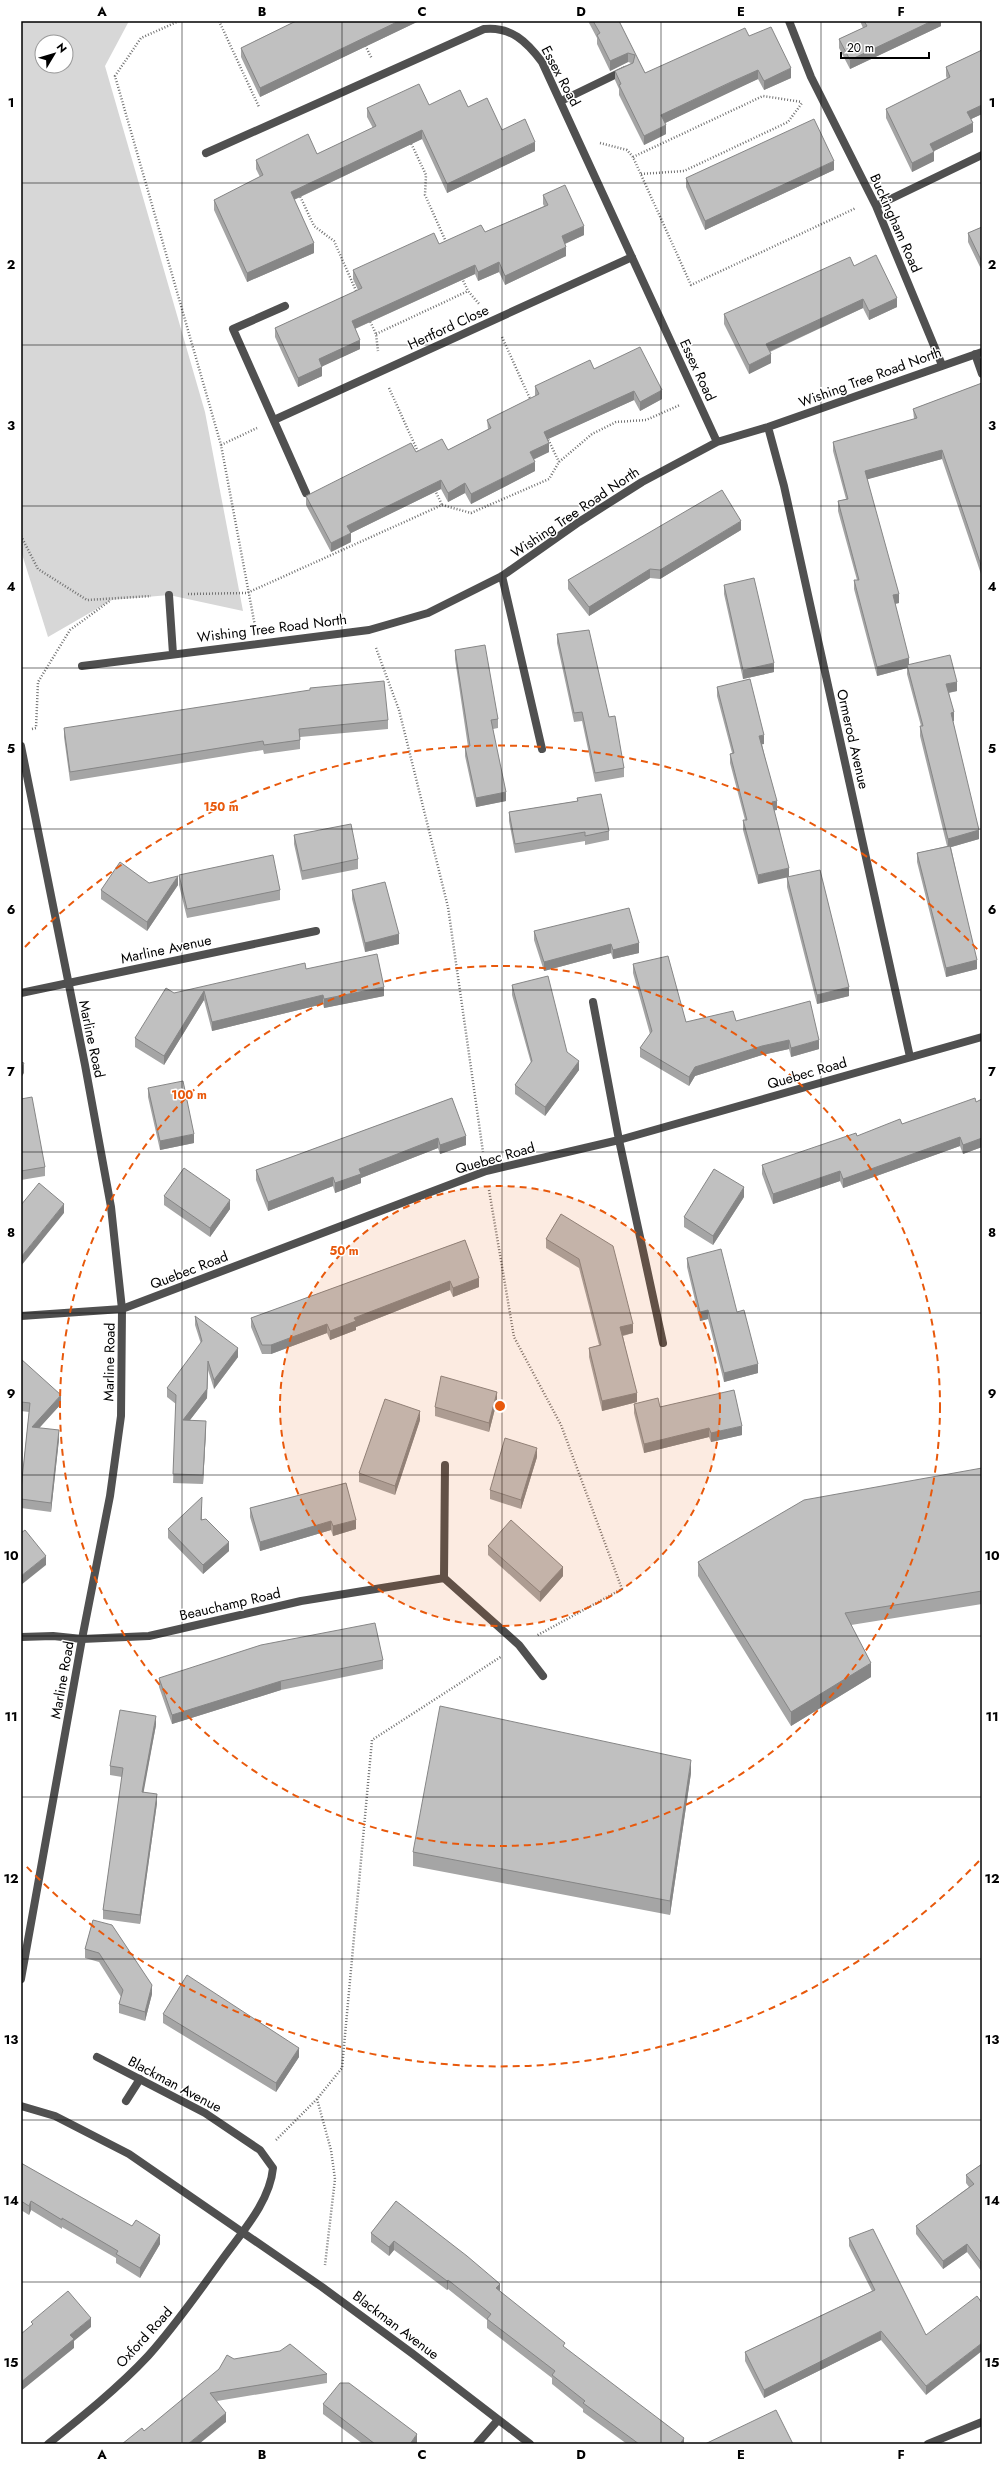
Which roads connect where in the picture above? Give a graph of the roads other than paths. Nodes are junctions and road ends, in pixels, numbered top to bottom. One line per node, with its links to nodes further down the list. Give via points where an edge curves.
1 (789, 21): 6 (street, Buckingham Road, via 820,94)
2 (630, 67): 3 (street)
3 (561, 101): 4 (street, Essex Road, via 542,62 528,42 514,33 494,28 484,29); 7 (street, Essex Road)
4 (206, 153)
5 (982, 155): 6 (street)
6 (875, 203): 10 (street, Buckingham Road)
7 (632, 258): 12 (street, Hertford Close); 14 (street, Essex Road)
8 (285, 306): 12 (street, via 233,329)
9 (979, 353): 10 (street, Wishing Tree Road North); 11 (street)
10 (942, 365): 13 (street, Wishing Tree Road North)
11 (982, 374)
12 (274, 420): 15 (street)
13 (768, 427): 14 (street, Wishing Tree Road North); 27 (street, Ormerod Avenue, via 784,486)
14 (717, 442): 16 (street, Wishing Tree Road North, via 642,482)
15 (306, 493)
16 (502, 576): 18 (street, Wishing Tree Road North, via 428,613 369,630); 21 (street)
17 (169, 595): 18 (street)
18 (173, 654): 19 (street, Wishing Tree Road North)
19 (82, 666)
20 (21, 746): 23 (street, Marline Road)
21 (542, 749)
22 (316, 931): 23 (street, Marline Avenue)
23 (67, 982): 24 (street, Marline Avenue); 29 (street, Marline Road, via 111,1207)
24 (21, 993)
25 (593, 1002): 28 (street)
26 (982, 1037): 27 (street, Quebec Road)
27 (910, 1057): 28 (street, Quebec Road)
28 (619, 1140): 29 (street, Quebec Road, via 486,1171); 31 (street)
29 (122, 1309): 30 (street, Quebec Road); 35 (street, Marline Road, via 121,1416 110,1496)
30 (21, 1316)
31 (663, 1343)
32 (445, 1465): 33 (street)
33 (444, 1578): 35 (street, Beauchamp Road, via 301,1601 149,1636); 36 (street, via 519,1645)
34 (21, 1637): 35 (street, Beauchamp Road, via 53,1636)
35 (82, 1640): 37 (street, Marline Road)
36 (543, 1676)
37 (21, 1979)
38 (97, 2057): 39 (street, Blackman Avenue)
39 (140, 2079): 40 (street); 42 (street, Blackman Avenue, via 205,2113 263,2154 273,2168 271,2185)
40 (126, 2101)
41 (21, 2106): 42 (street, Blackman Avenue, via 55,2116 129,2154)
42 (243, 2232): 43 (street, Blackman Avenue, via 413,2354); 45 (street, Oxford Road, via 178,2320 148,2355 96,2407)
43 (498, 2420): 46 (street); 47 (street, Blackman Avenue)
44 (982, 2422): 48 (street)
45 (48, 2444)
46 (476, 2444)
47 (530, 2444)
48 (928, 2444)

